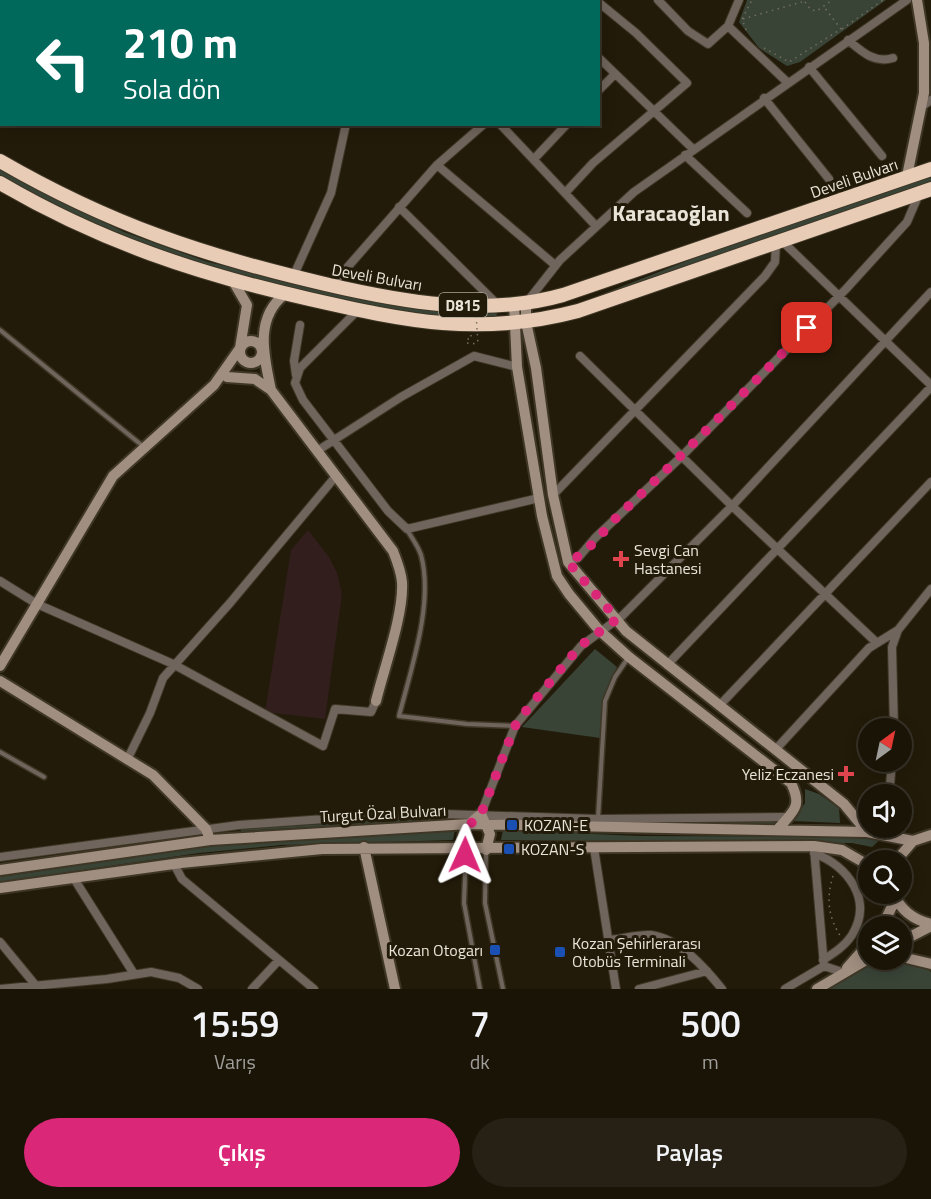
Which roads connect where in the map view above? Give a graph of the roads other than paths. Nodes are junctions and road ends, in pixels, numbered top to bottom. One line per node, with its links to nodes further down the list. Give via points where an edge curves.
1 (658, 0): 6 (street, via 688,31 708,44)
2 (739, 0): 6 (street)
3 (907, 0): 7 (street)
4 (917, 0): 16 (street, via 924,44)
5 (600, 5): 17 (street, via 636,33 687,83)
6 (728, 26): 12 (street)
7 (848, 40): 8 (street, via 867,55 884,61); 10 (street)
8 (893, 58)
9 (600, 59): 11 (street)
10 (808, 67): 12 (street); 24 (street)
11 (615, 74): 13 (street); 17 (street)
12 (787, 82): 14 (street)
13 (600, 89)
14 (764, 98): 22 (street); 30 (street)
15 (931, 100): 16 (street)
16 (921, 107): 29 (street)
17 (655, 112): 22 (street); 33 (street, via 593,163)
18 (346, 126): 39 (street, via 331,193)
19 (482, 126): 27 (street)
20 (502, 126): 25 (street)
21 (565, 126): 25 (street)
22 (693, 149): 23 (street)
23 (685, 155): 35 (street); 36 (street)
24 (882, 156)
25 (534, 159): 33 (street)
26 (0, 161): 39 (highway, Develi Bulvarı / D815, via 65,197 141,231 212,256)
27 (437, 165): 34 (street); 38 (street)
28 (931, 169): 29 (highway, Develi Bulvarı / D815)
29 (907, 176): 45 (highway, Develi Bulvarı / D815, via 563,295)
30 (829, 179)
31 (0, 183): 40 (highway, Develi Bulvarı / D815, via 86,229 172,263)
32 (925, 191): 37 (highway, Develi Bulvarı / D815); 44 (street, via 907,222)
33 (566, 192): 36 (street)
34 (399, 207): 41 (street); 46 (street)
35 (747, 213)
36 (596, 226): 38 (street)
37 (779, 242): 44 (street); 48 (highway, Develi Bulvarı / D815, via 578,311); 62 (street, via 775,262 765,276)
38 (555, 266): 45 (street)
39 (293, 277): 41 (highway, Develi Bulvarı / D815)
40 (233, 281): 43 (highway, Develi Bulvarı / D815); 52 (street, via 247,305)
41 (331, 286): 46 (highway, Develi Bulvarı / D815, via 413,301)
42 (931, 292): 51 (street)
43 (285, 294): 47 (highway, Develi Bulvarı / D815); 53 (street, via 273,303)
44 (839, 297): 51 (street); 66 (street)
45 (520, 303): 46 (highway, Develi Bulvarı / D815); 48 (street)
46 (497, 304)
47 (358, 310): 48 (highway, Develi Bulvarı / D815, via 443,324); 57 (street)
48 (520, 323): 56 (street); 69 (street, via 536,368)
49 (300, 325): 57 (street, via 294,361)
50 (0, 330): 64 (lane)
51 (885, 340): 60 (street); 71 (street)
52 (240, 348): 53 (street, via 253,341); 55 (street, via 242,359); 59 (street)
53 (262, 351): 55 (street, via 258,361); 61 (street)
54 (580, 356): 62 (street)
55 (251, 363): 58 (street)
56 (517, 367): 63 (street, via 474,356); 70 (street)
57 (296, 375): 63 (street, via 303,400)
58 (227, 377): 59 (street); 61 (street, via 255,379)
59 (214, 385): 64 (street)
60 (931, 386): 73 (street)
61 (271, 390): 65 (street)
62 (635, 411): 66 (street); 69 (street)
63 (332, 440): 65 (street); 72 (street)
64 (145, 447): 78 (street, via 113,476)
65 (317, 451): 67 (street)
66 (681, 457): 71 (street); 74 (street, via 579,558)
67 (336, 476): 84 (street, via 230,603); 88 (street, via 393,550 400,570 399,606)
68 (931, 482): 77 (street)
69 (554, 495): 74 (street)
70 (539, 498): 72 (street); 80 (street, via 557,576)
71 (732, 506): 73 (street); 79 (street)
72 (407, 529): 91 (lane, via 420,554 424,591 417,645 399,716)
73 (778, 549): 77 (street); 85 (street)
74 (568, 562): 79 (street)
75 (0, 581): 78 (street)
76 (931, 589): 81 (street)
77 (825, 593): 82 (street); 89 (street)
78 (37, 604): 84 (street); 86 (street)
79 (617, 619): 80 (street); 85 (street)
80 (600, 630): 83 (street); 91 (street, via 580,646)
81 (898, 630): 82 (street); 90 (street, via 892,647)
82 (877, 643): 92 (street)
83 (629, 657): 96 (street, via 792,783 798,797 796,808); 98 (lane, via 605,702)
84 (173, 664): 88 (street, via 323,746 335,709 371,712); 94 (street)
85 (667, 665): 89 (street)
86 (0, 666)
87 (1, 684): 94 (street)
88 (376, 701)
89 (719, 705): 92 (street)
90 (894, 718)
91 (515, 726): 97 (street)
92 (776, 749): 99 (street)
93 (0, 752): 95 (lane)
94 (127, 760): 101 (street, via 153,775)
95 (44, 777)
96 (788, 817): 98 (street, Turgut Özal Bulvarı); 102 (street)
97 (484, 818): 98 (street, Turgut Özal Bulvarı); 100 (street, Turgut Özal Bulvarı); 101 (street, Turgut Özal Bulvarı, via 367,816); 102 (street, Turgut Özal Bulvarı, via 608,828); 111 (street, via 490,838)
98 (598, 819)
99 (858, 819)
100 (469, 824): 106 (street, Turgut Özal Bulvarı); 110 (street, via 462,837)
101 (206, 829): 106 (street); 114 (street, Turgut Özal Bulvarı)
102 (778, 829): 103 (street, Turgut Özal Bulvarı)
103 (858, 830)
104 (931, 835): 107 (street)
105 (901, 838): 107 (street, Turgut Özal Bulvarı)
106 (210, 840): 117 (street, Turgut Özal Bulvarı)
107 (913, 841): 113 (street)
108 (364, 847): 110 (street, Turgut Özal Bulvarı); 116 (street, Turgut Özal Bulvarı); 139 (street)
109 (594, 848): 111 (street, Turgut Özal Bulvarı); 112 (street, Turgut Özal Bulvarı); 123 (street)
110 (466, 850): 111 (street, Turgut Özal Bulvarı); 140 (lane, via 464,903)
111 (486, 850): 141 (lane, via 485,903)
112 (814, 850): 115 (street, Turgut Özal Bulvarı, via 842,850); 128 (street); 128 (street, via 836,863 850,878 860,909 855,928)
113 (905, 850)
114 (0, 857)
115 (858, 859)
116 (174, 864): 118 (street, Turgut Özal Bulvarı); 127 (street, via 182,879)
117 (0, 870)
118 (73, 877): 119 (street, Turgut Özal Bulvarı); 133 (street)
119 (0, 888)
120 (901, 904): 121 (street, via 911,916)
121 (931, 925): 122 (street)
122 (912, 935)
123 (609, 940): 131 (street, via 652,935 670,942); 142 (street)
124 (0, 942): 134 (street)
125 (858, 955): 132 (street)
126 (912, 959): 130 (street)
127 (279, 960): 137 (street); 138 (street)
128 (824, 963): 132 (street); 145 (street)
129 (858, 964): 132 (street)
130 (931, 964)
131 (707, 971): 143 (street); 144 (street)
132 (842, 972): 146 (street)
133 (134, 974): 134 (street); 136 (street, via 163,973)
134 (37, 987): 135 (street)
135 (0, 988)
136 (198, 989)
137 (252, 989)
138 (314, 989)
139 (395, 989)
140 (480, 989)
141 (503, 989)
142 (616, 989)
143 (639, 989)
144 (722, 989)
145 (785, 989)
146 (817, 989)

